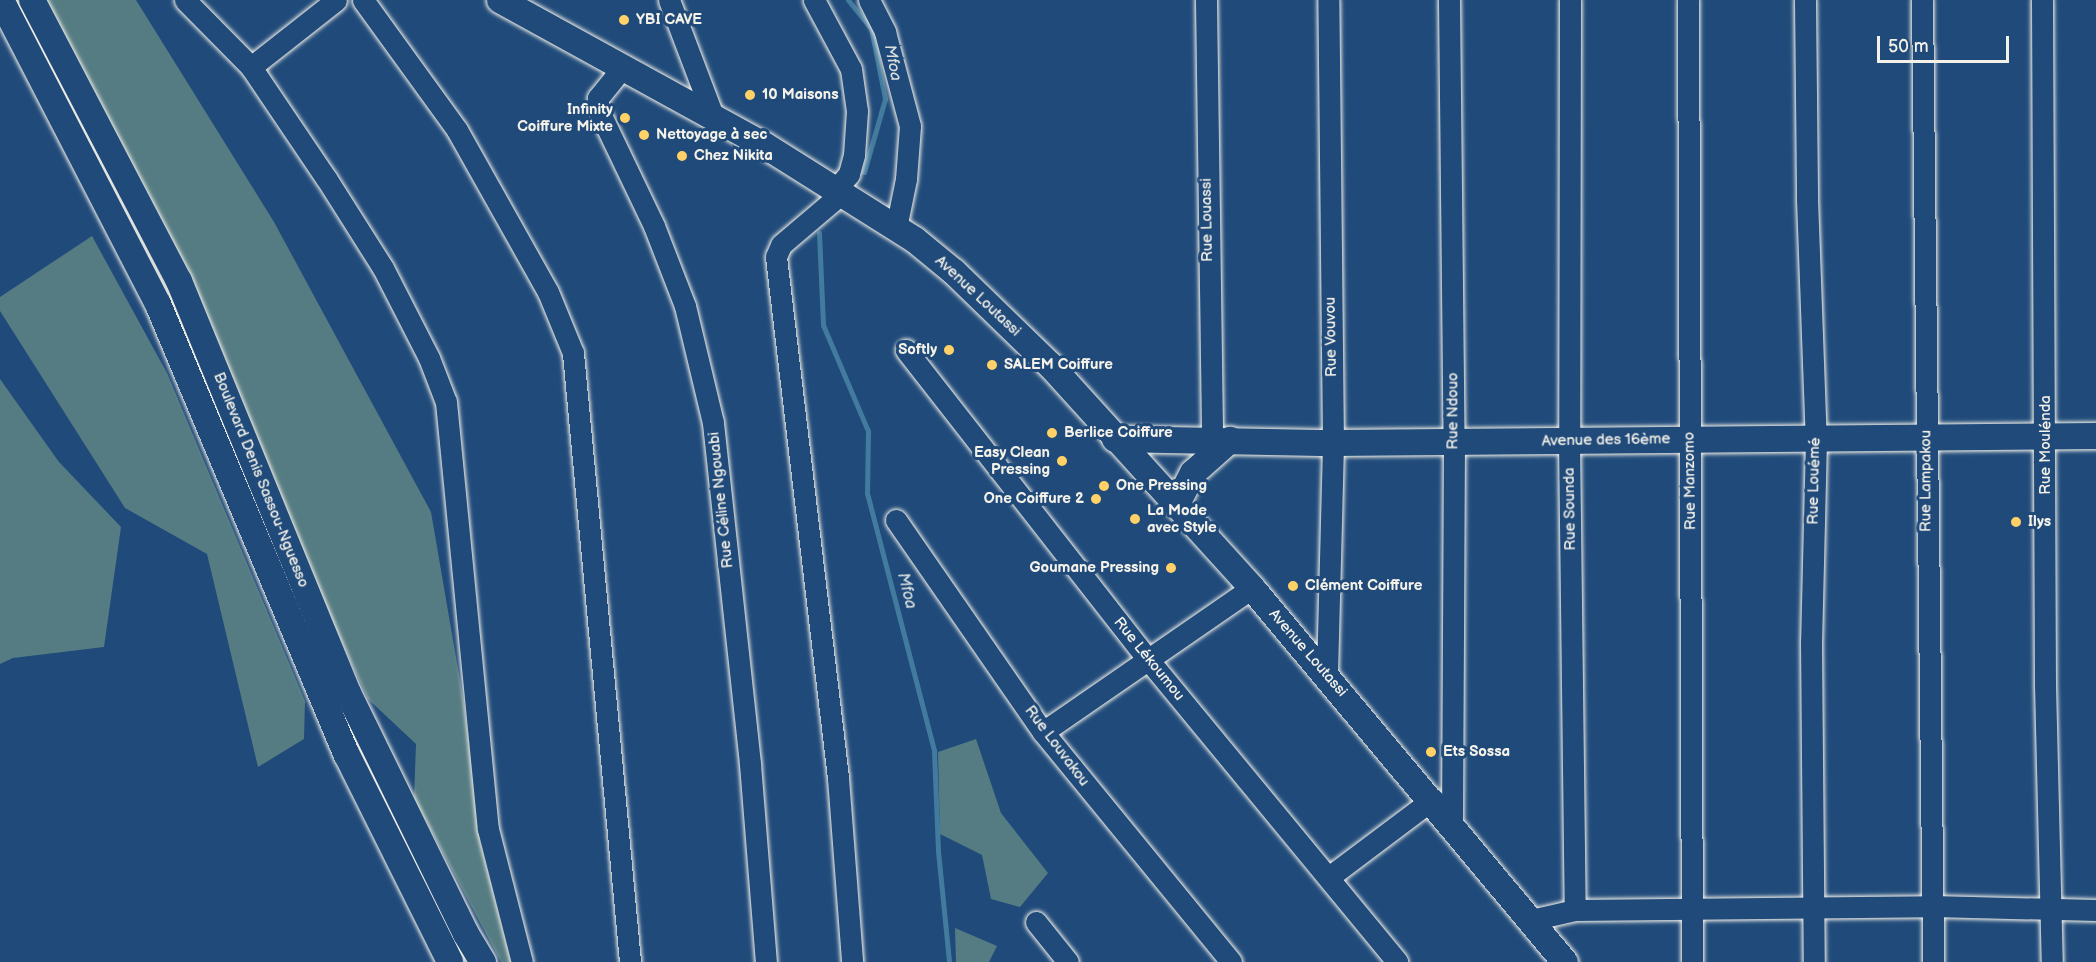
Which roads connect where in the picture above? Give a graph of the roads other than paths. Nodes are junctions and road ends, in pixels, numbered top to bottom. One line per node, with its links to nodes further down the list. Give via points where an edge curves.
1 (1, 0): 41 (main road, Boulevard Denis Sassou-Nguesso, via 158,304)
2 (32, 0): 40 (main road, Boulevard Denis Sassou-Nguesso, via 179,282 348,693)
3 (184, 0): 18 (street)
4 (336, 0): 18 (street)
5 (363, 0): 56 (street, via 457,130 548,292 573,353)
6 (500, 0): 19 (main road, Avenue Loutassi)
7 (669, 0): 20 (street)
8 (814, 0): 21 (street, via 851,69 857,111 854,155)
9 (869, 0): 22 (street, via 885,32 910,126 906,179)
10 (1206, 0): 33 (street, Rue Louassi)
11 (1328, 0): 32 (street, Rue Vouvou)
12 (1449, 0): 31 (street, Rue Ndouo)
13 (1570, 0): 29 (street, Rue Sounda)
14 (1688, 0): 28 (street, Rue Manzomo)
15 (1805, 0): 30 (street, Rue Louémé)
16 (1922, 0): 25 (street, Rue Lampakou)
17 (2043, 0): 26 (street, Rue Moulénda)
18 (251, 67): 55 (street, via 383,268 429,358 446,402 488,829)
19 (623, 68): 20 (main road, Avenue Loutassi); 57 (street, Rue Céline Ngouabi, via 598,98 598,109 654,226 685,306 713,423 750,764)
20 (713, 116): 21 (main road, Avenue Loutassi)
21 (839, 191): 22 (main road, Avenue Loutassi); 58 (street, via 780,245 776,257 838,778)
22 (896, 228): 27 (main road, Avenue Loutassi, via 954,272 1050,365)
23 (906, 350): 37 (street, Rue Lékoumou)
24 (2096, 436): 26 (main road, Avenue des 16ème)
25 (1926, 438): 26 (main road, Avenue des 16ème); 30 (main road, Avenue des 16ème); 45 (street, Rue Lampakou)
26 (2046, 438): 46 (street, Rue Moulénda, via 2045,685)
27 (1115, 439): 33 (main road, Avenue des 16ème); 34 (main road, Avenue Loutassi)
28 (1689, 439): 29 (main road, Avenue des 16ème); 30 (main road, Avenue des 16ème); 48 (street, Rue Manzomo)
29 (1569, 440): 31 (main road, Avenue des 16ème); 47 (street, Rue Sounda)
30 (1816, 440): 49 (street, Rue Louémé, via 1811,642)
31 (1454, 442): 32 (main road, Avenue des 16ème); 43 (street, Rue Ndouo)
32 (1333, 443): 33 (main road, Avenue des 16ème); 38 (street, Rue Vouvou)
33 (1218, 445): 34 (main road, via 1189,480)
34 (1177, 504): 36 (main road, Avenue Loutassi)
35 (896, 520): 39 (street, Rue Louvakou)
36 (1252, 588): 37 (street); 38 (main road, Avenue Loutassi)
37 (1146, 657): 39 (street); 44 (street, Rue Lékoumou)
38 (1328, 674): 42 (main road, Avenue Loutassi)
39 (1042, 732): 60 (street, Rue Louvakou)
40 (375, 745): 41 (main road); 54 (main road, Boulevard Denis Sassou-Nguesso)
41 (347, 755): 53 (main road, Boulevard Denis Sassou-Nguesso)
42 (1433, 800): 43 (main road, Avenue Loutassi); 44 (street)
43 (1452, 823): 51 (main road, Avenue Loutassi)
44 (1329, 876): 61 (street, Rue Lékoumou)
45 (1932, 906): 46 (street); 49 (street); 65 (street, Rue Lampakou)
46 (2051, 909): 50 (street); 66 (street, Rue Moulénda)
47 (1575, 910): 48 (street); 51 (street)
48 (1693, 910): 49 (street); 63 (street, Rue Manzomo)
49 (1815, 910): 64 (street, Rue Louémé)
50 (2096, 910)
51 (1531, 920): 62 (main road, Avenue Loutassi)
52 (1036, 922): 59 (street)
53 (450, 962)
54 (483, 962)
55 (522, 962)
56 (630, 962)
57 (766, 962)
58 (852, 962)
59 (1068, 962)
60 (1231, 962)
61 (1397, 962)
62 (1565, 962)
63 (1692, 962)
64 (1814, 962)
65 (1933, 962)
66 (2052, 962)

